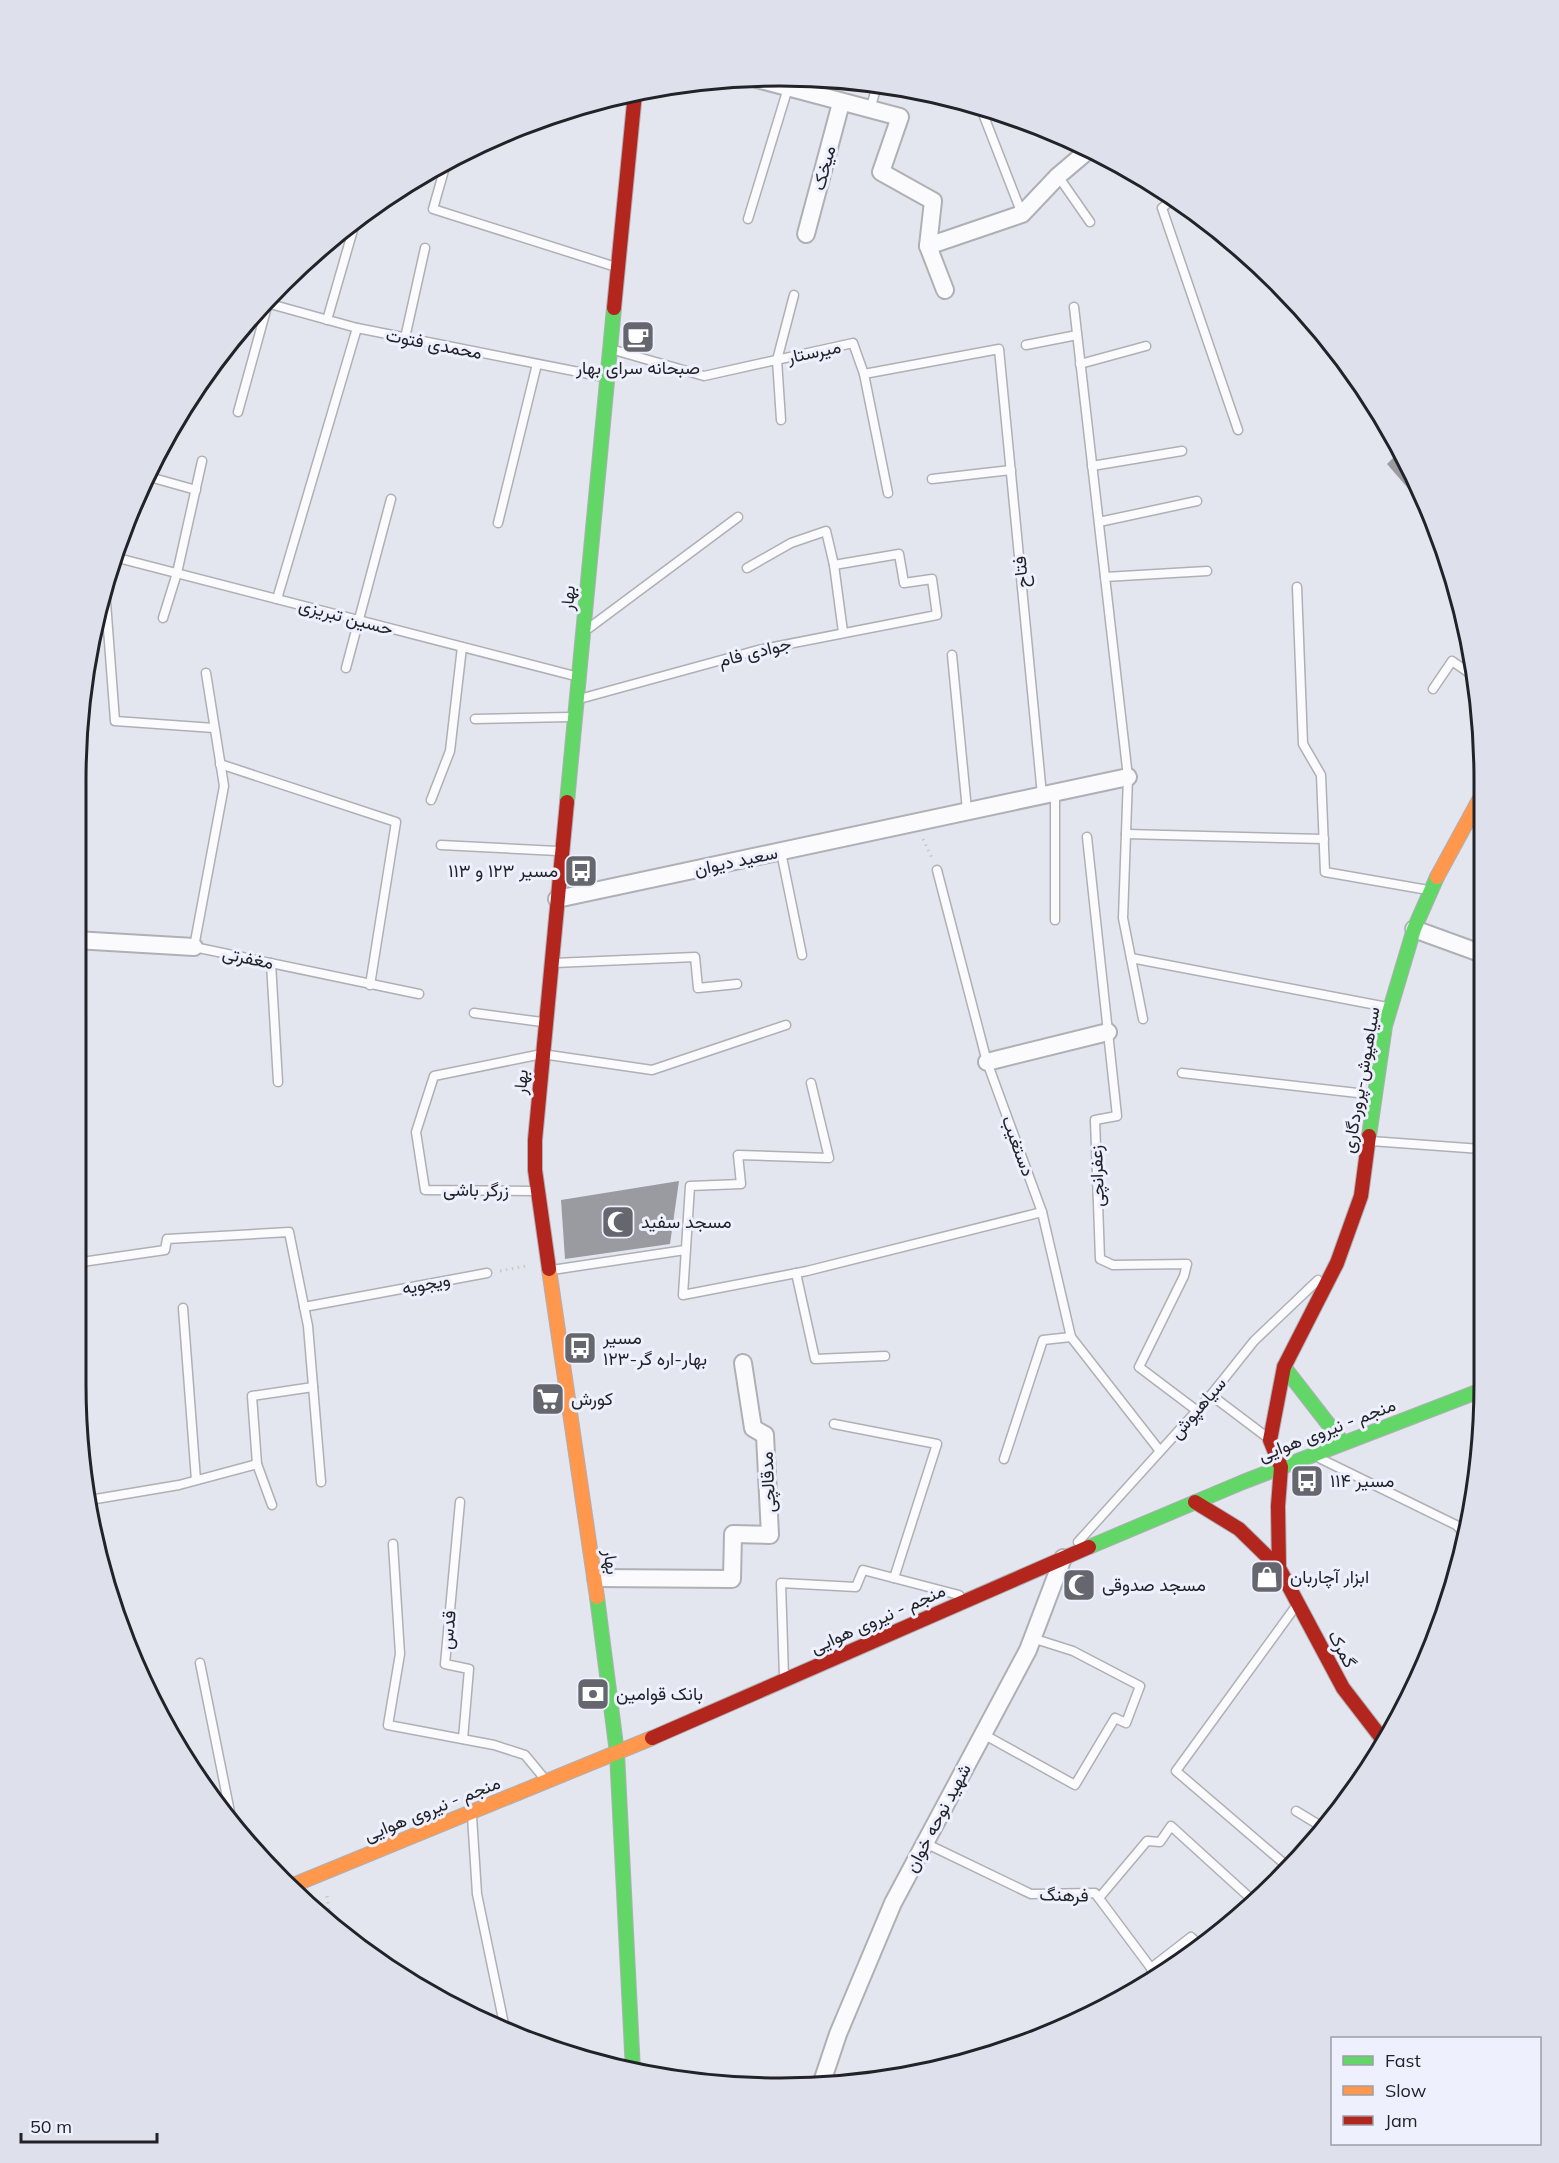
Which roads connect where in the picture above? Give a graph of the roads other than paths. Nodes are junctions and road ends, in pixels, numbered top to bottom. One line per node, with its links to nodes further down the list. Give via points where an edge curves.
1 (781, 86): 2 (street)
2 (788, 88): 5 (street); 13 (lane)
3 (875, 92): 6 (lane)
4 (634, 101): 19 (main road, بهار)
5 (841, 103): 6 (street); 16 (street, میخک)
6 (870, 110): 17 (street, via 900,117 881,172 933,201)
7 (984, 116): 12 (lane)
8 (1082, 155): 10 (street)
9 (443, 173): 19 (lane, via 433,209)
10 (1058, 176): 12 (street); 14 (lane)
11 (1167, 204): 40 (lane, via 1162,208)
12 (1022, 214): 17 (street)
13 (748, 219)
14 (1090, 222)
15 (352, 233): 25 (lane)
16 (806, 234)
17 (928, 246): 20 (street)
18 (425, 248): 28 (lane)
19 (618, 267): 31 (main road, بهار)
20 (945, 290)
21 (794, 295): 33 (lane)
22 (274, 304): 25 (lane, محمدی فتوت)
23 (1074, 307): 27 (lane)
24 (262, 318): 38 (lane)
25 (327, 320): 26 (lane, محمدی فتوت)
26 (357, 328): 28 (lane, محمدی فتوت); 61 (lane)
27 (1077, 335): 29 (lane); 35 (lane)
28 (405, 338): 34 (lane, محمدی فتوت)
29 (1026, 345)
30 (1146, 346): 35 (lane)
31 (610, 349): 33 (lane, میرستار, via 704,376); 37 (main road, بهار)
32 (999, 349): 36 (lane, میرستار); 44 (lane, فتاح)
33 (777, 360): 36 (lane, میرستار, via 853,343); 39 (lane)
34 (537, 364): 37 (lane, محمدی فتوت); 53 (lane)
35 (1080, 364): 43 (lane)
36 (864, 374): 48 (lane)
37 (607, 378): 66 (main road, بهار)
38 (238, 412)
39 (781, 420)
40 (1238, 430)
41 (1182, 451): 43 (lane)
42 (202, 461): 47 (lane)
43 (1092, 466): 52 (lane)
44 (1011, 470): 46 (lane); 80 (lane, فتاح)
45 (154, 478): 47 (lane)
46 (932, 479)
47 (195, 490): 58 (lane)
48 (888, 493)
49 (391, 499): 64 (lane)
50 (1197, 501): 52 (lane)
51 (738, 517): 66 (lane)
52 (1099, 522): 59 (lane)
53 (498, 524)
54 (121, 559): 58 (lane, حسین تبریزی)
55 (834, 565): 56 (lane, via 826,531 791,543); 65 (lane); 65 (lane, جوادی فام, via 898,555 904,584 932,579 937,615)
56 (747, 568)
57 (1207, 571): 59 (lane)
58 (177, 573): 61 (lane, حسین تبریزی); 63 (lane)
59 (1105, 577): 79 (lane)
60 (1296, 587): 86 (lane, via 1303,744 1321,775)
61 (277, 599): 64 (lane, حسین تبریزی)
62 (107, 610): 77 (lane, via 115,721)
63 (163, 618)
64 (360, 621): 67 (lane, حسین تبریزی); 69 (lane)
65 (843, 632): 74 (lane, جوادی فام, via 759,650)
66 (583, 633): 72 (main road, بهار)
67 (462, 647): 72 (lane, حسین تبریزی); 81 (lane, via 450,751)
68 (952, 655): 82 (lane)
69 (346, 668)
70 (1465, 670): 73 (lane, via 1452,661)
71 (206, 673): 77 (lane)
72 (579, 677): 74 (main road, بهار)
73 (1433, 689)
74 (576, 700): 75 (main road, بهار)
75 (575, 717): 76 (lane); 88 (main road, بهار)
76 (475, 719)
77 (214, 728): 78 (lane)
78 (220, 764): 96 (lane, via 224,786); 103 (lane, via 396,822)
79 (1128, 777): 80 (street, سعید دیوان); 84 (lane)
80 (1048, 794): 82 (street, سعید دیوان); 93 (lane, فتاح)
81 (431, 800)
82 (967, 810): 89 (street, سعید دیوان)
83 (1474, 810): 91 (main road, سیاهپوش-پروردگاری)
84 (1126, 834): 86 (lane); 99 (lane, via 1123,918)
85 (1087, 837): 110 (lane, زعفرانچی)
86 (1324, 839): 91 (lane, via 1325,872)
87 (441, 845): 88 (lane)
88 (562, 851): 92 (main road, بهار)
89 (781, 852): 92 (street, سعید دیوان); 98 (lane)
90 (937, 870): 112 (lane, دستغیب)
91 (1432, 890): 94 (main road, سیاهپوش-پروردگاری)
92 (557, 898): 101 (main road, بهار)
93 (1055, 920)
94 (1414, 929): 97 (street); 105 (main road, سیاهپوش-پروردگاری)
95 (86, 941): 96 (street, مغفرتی)
96 (194, 947): 100 (lane, مغفرتی)
97 (1474, 951)
98 (802, 955)
99 (1131, 958): 105 (lane); 107 (lane)
100 (271, 963): 103 (lane, مغفرتی); 114 (lane)
101 (551, 964): 102 (lane, via 695,957 698,988); 108 (main road, بهار)
102 (737, 984)
103 (370, 985): 104 (lane, مغفرتی)
104 (419, 994)
105 (1391, 1007): 116 (main road, سیاهپوش-پروردگاری)
106 (474, 1013): 108 (lane)
107 (1143, 1019)
108 (545, 1023): 111 (main road, بهار)
109 (786, 1025): 111 (lane, via 652,1070)
110 (1108, 1032): 112 (street); 136 (lane, زعفرانچی, via 1117,1116 1095,1120 1100,1259 1113,1265 1187,1264 1139,1366)
111 (542, 1054): 119 (main road, بهار, via 535,1140); 119 (lane, زرگر باشی, via 434,1076 416,1132 425,1190)
112 (987, 1062): 120 (lane, دستغیب)
113 (1182, 1073): 116 (lane)
114 (278, 1082)
115 (811, 1083): 121 (lane, via 829,1158 738,1155 741,1184 690,1186)
116 (1375, 1095): 117 (main road, سیاهپوش-پروردگاری)
117 (1369, 1140): 118 (lane); 123 (main road, سیاهپوش-پروردگاری, via 1361,1196)
118 (1474, 1148)
119 (538, 1191): 124 (main road, بهار)
120 (1042, 1212): 126 (lane); 129 (lane, دستغیب)
121 (685, 1250): 124 (lane); 126 (lane, via 682,1294)
122 (86, 1261): 127 (lane, via 165,1250 167,1239 289,1232)
123 (1336, 1263): 132 (main road, سیاهپوش-پروردگاری); 135 (lane, سیاهپوش, via 1254,1341)
124 (549, 1266): 155 (main road, بهار)
125 (487, 1273): 127 (lane, ویجویه)
126 (796, 1273): 130 (lane, via 815,1359)
127 (304, 1307): 133 (lane)
128 (183, 1308): 145 (lane)
129 (1071, 1336): 140 (lane, دستغیب); 142 (lane, via 1042,1340)
130 (885, 1356)
131 (743, 1363): 155 (street, مدقالچی, via 753,1428 765,1435 770,1535 733,1534 732,1579)
132 (1284, 1367): 138 (main road, سیاهپوش-پروردگاری); 139 (main road)
133 (313, 1388): 143 (lane, via 252,1396); 146 (lane)
134 (1474, 1393): 139 (main road, منجم - نیروی هوایی)
135 (1211, 1395): 136 (lane, سیاهپوش); 138 (lane)
136 (1196, 1410): 140 (lane, سیاهپوش)
137 (834, 1424): 156 (lane, via 937,1444)
138 (1270, 1440): 144 (main road)
139 (1343, 1443): 141 (main road, منجم - نیروی هوایی)
140 (1160, 1451): 153 (lane, سیاهپوش)
141 (1312, 1455): 144 (main road, منجم - نیروی هوایی); 151 (lane)
142 (1004, 1459)
143 (257, 1464): 145 (lane); 150 (lane)
144 (1281, 1467): 149 (main road, منجم - نیروی هوایی); 154 (main road, گمرک)
145 (196, 1480): 147 (lane)
146 (321, 1482)
147 (95, 1499)
148 (460, 1502): 164 (lane, قدس, via 445,1664 469,1669)
149 (1195, 1502): 153 (main road, منجم - نیروی هوایی); 154 (main road, گمرک, via 1239,1529)
150 (272, 1505)
151 (1458, 1527)
152 (393, 1544): 164 (lane, via 400,1654 388,1725)
153 (1063, 1558): 157 (main road, منجم - نیروی هوایی); 159 (street, شهید نوحه خوان)
154 (1279, 1568): 158 (main road, گمرک)
155 (596, 1578): 165 (main road, بهار)
156 (894, 1578): 157 (lane); 161 (lane, via 863,1570 856,1587 781,1583)
157 (971, 1598): 161 (main road, منجم - نیروی هوایی)
158 (1298, 1603): 163 (main road, گمرک, via 1343,1688); 172 (lane, via 1176,1771)
159 (1032, 1638): 162 (street, شهید نوحه خوان); 162 (lane, via 1073,1651 1140,1686 1126,1723 1115,1718 1075,1785)
160 (200, 1663): 167 (lane)
161 (784, 1680): 165 (main road, منجم - نیروی هوایی)
162 (983, 1734): 171 (street, شهید نوحه خوان)
163 (1378, 1734)
164 (463, 1739): 166 (lane, via 525,1755)
165 (617, 1753): 166 (main road, منجم - نیروی هوایی); 179 (main road, بهار)
166 (547, 1781): 169 (main road, منجم - نیروی هوایی)
167 (229, 1806)
168 (1296, 1811): 170 (lane)
169 (472, 1812): 173 (main road, منجم - نیروی هوایی); 178 (lane, via 477,1894)
170 (1316, 1823)
171 (925, 1843): 175 (lane, فرهنگ, via 1031,1894 1095,1893); 180 (street, شهید نوحه خوان, via 893,1903)
172 (1282, 1862)
173 (299, 1883)
174 (1248, 1896): 175 (lane, via 1171,1826 1160,1842 1147,1841)
175 (1099, 1898): 177 (lane, فرهنگ)
176 (1194, 1939): 177 (lane, via 1191,1936)
177 (1151, 1968)
178 (503, 2020)
179 (633, 2061)
180 (824, 2076)

